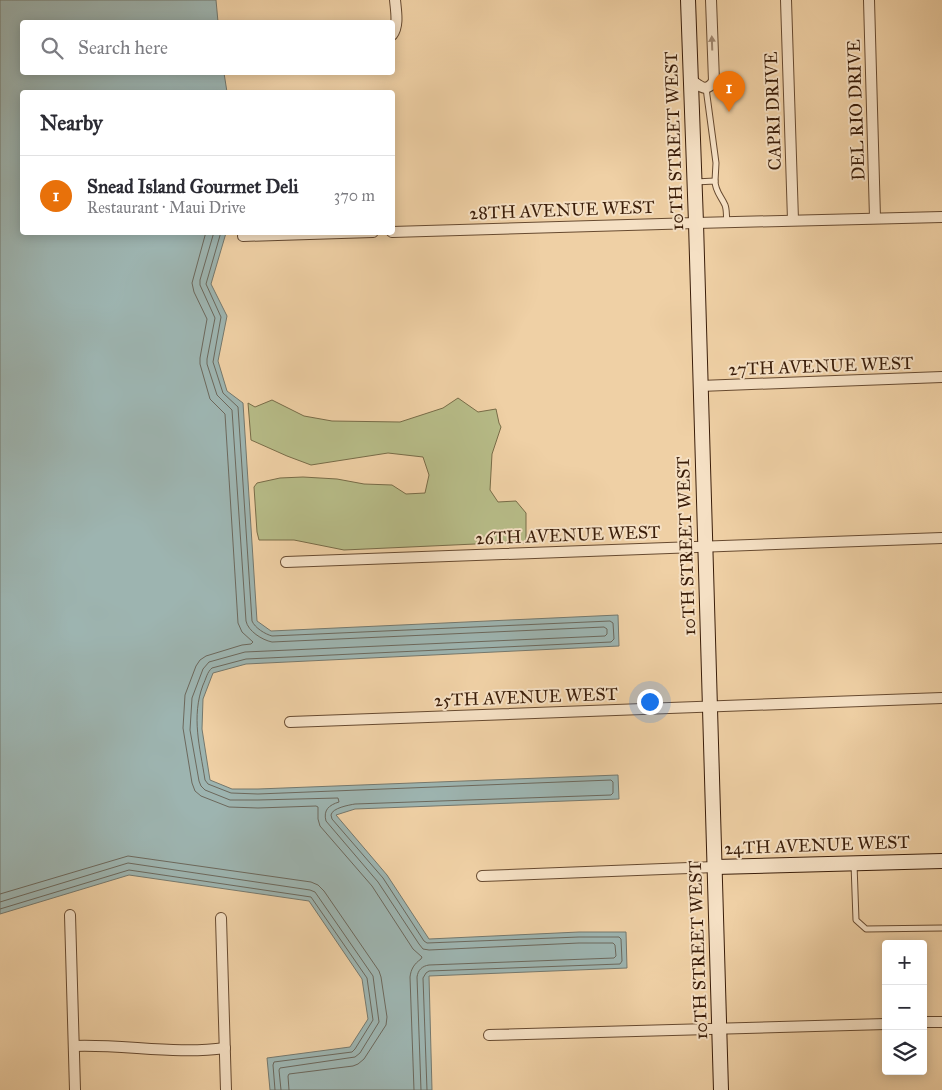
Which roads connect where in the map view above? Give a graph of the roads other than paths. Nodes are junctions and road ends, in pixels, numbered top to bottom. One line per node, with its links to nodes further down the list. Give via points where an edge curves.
1 (395, 0): 6 (street)
2 (688, 0): 7 (street, 10TH STREET WEST)
3 (711, 0): 8 (street, one-way to 3, via 714,81)
4 (786, 0): 13 (street, CAPRI DRIVE)
5 (869, 0): 12 (street, DEL RIO DRIVE)
6 (395, 32)
7 (691, 80): 8 (street); 10 (street, 10TH STREET WEST)
8 (706, 87): 9 (lane, via 716,163)
9 (715, 181): 10 (lane); 14 (lane, via 717,193 726,207)
10 (694, 182): 15 (street, 10TH STREET WEST)
11 (942, 217): 12 (street, 28TH AVENUE WEST)
12 (875, 218): 13 (street, 28TH AVENUE WEST)
13 (793, 220): 14 (street, 28TH AVENUE WEST)
14 (727, 222): 15 (street, 28TH AVENUE WEST)
15 (696, 223): 16 (street, 28TH AVENUE WEST); 20 (street, 10TH STREET WEST)
16 (395, 232)
17 (276, 235): 18 (street)
18 (243, 236)
19 (942, 377): 20 (street, 27TH AVENUE WEST)
20 (700, 386): 22 (street, 10TH STREET WEST)
21 (942, 538): 22 (street, 26TH AVENUE WEST)
22 (705, 546): 23 (street, 26TH AVENUE WEST); 25 (street, 10TH STREET WEST)
23 (286, 562)
24 (942, 698): 25 (street, 25TH AVENUE WEST)
25 (710, 707): 26 (street, 25TH AVENUE WEST); 29 (street, 10TH STREET WEST)
26 (290, 722)
27 (942, 861): 28 (street, 24TH AVENUE WEST)
28 (854, 863): 29 (street, 24TH AVENUE WEST); 33 (lane, via 856,920 866,929)
29 (715, 867): 30 (street, 24TH AVENUE WEST); 37 (street, 10TH STREET WEST)
30 (482, 876)
31 (70, 915): 39 (street)
32 (221, 918): 40 (street)
33 (942, 928)
34 (927, 1022): 35 (street)
35 (942, 1022)
36 (882, 1024): 37 (street)
37 (719, 1029): 38 (street); 43 (street, 10TH STREET WEST)
38 (489, 1035)
39 (74, 1046): 40 (street, via 184,1051); 41 (street)
40 (225, 1048): 42 (street)
41 (75, 1090)
42 (226, 1090)
43 (721, 1090)

